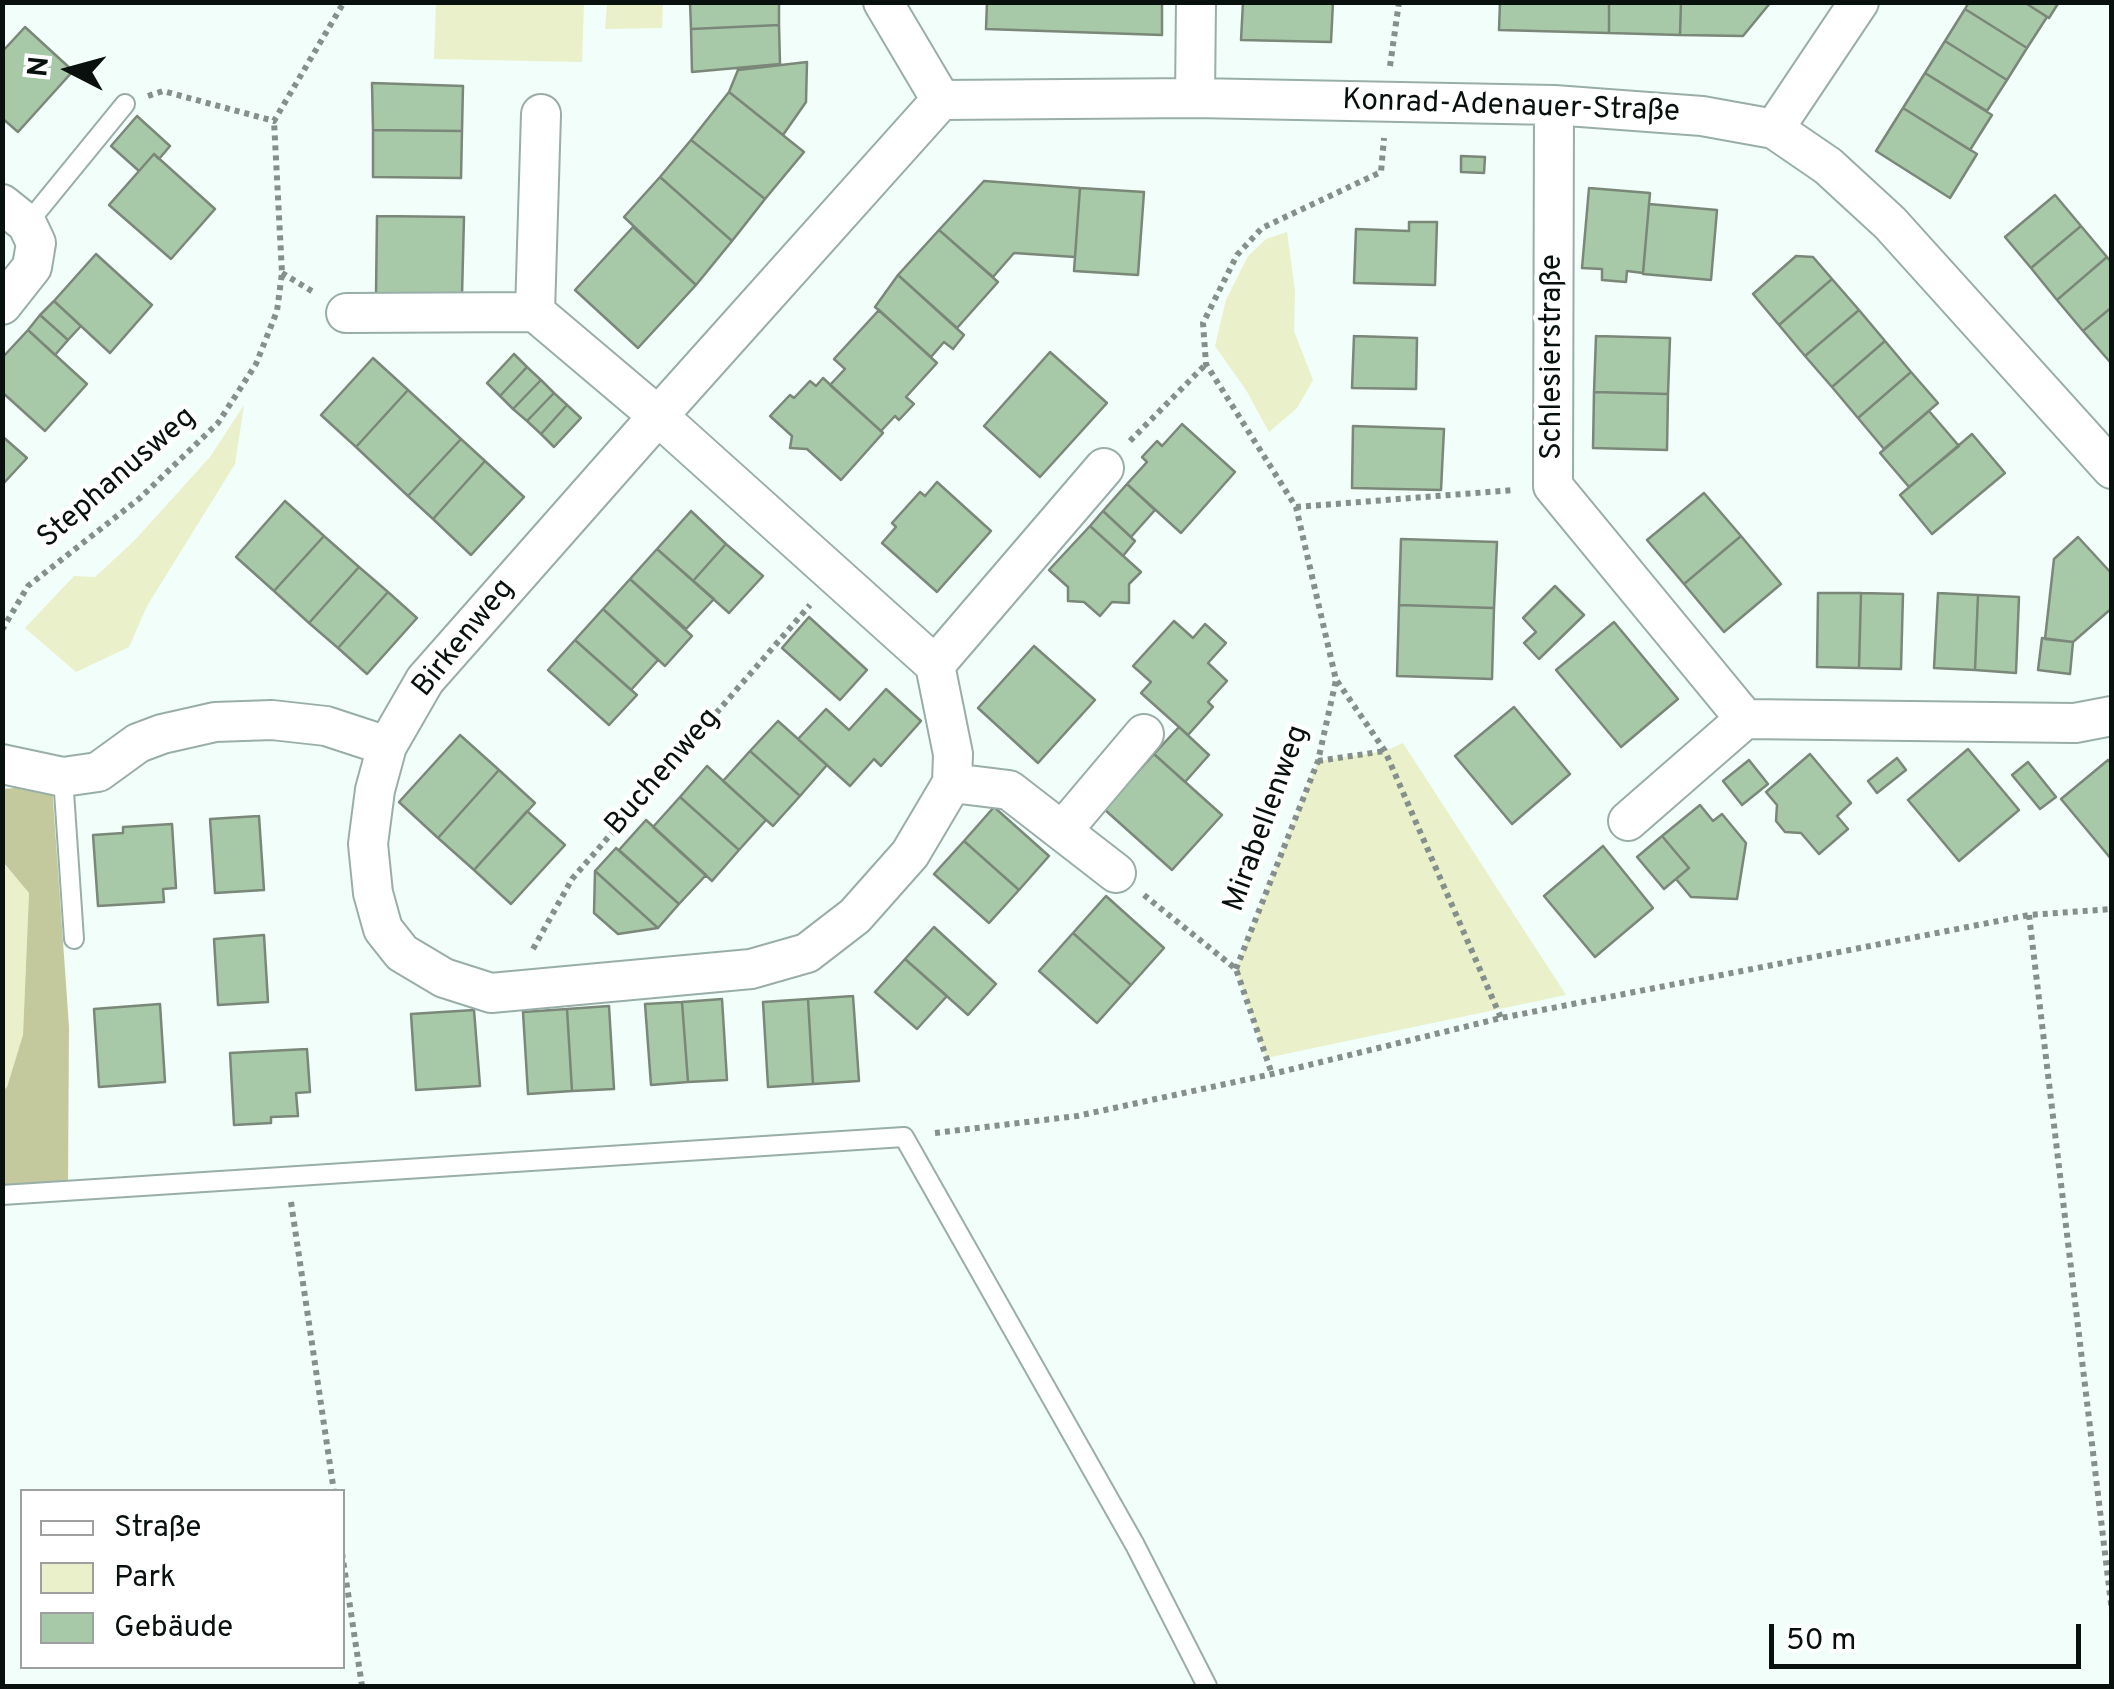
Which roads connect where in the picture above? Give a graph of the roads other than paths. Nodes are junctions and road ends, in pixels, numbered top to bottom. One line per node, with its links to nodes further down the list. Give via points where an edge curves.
1 (882, 2): 5 (street)
2 (1196, 2): 4 (street)
3 (1859, 2): 9 (street)
4 (1194, 98): 5 (street, Konrad-Adenauer-Straße); 7 (street, Konrad-Adenauer-Straße)
5 (941, 100): 14 (street, Birkenweg)
6 (125, 104): 10 (lane)
7 (1554, 105): 9 (street, Konrad-Adenauer-Straße); 19 (street, Schlesierstraße, via 1553,486)
8 (541, 114): 12 (street)
9 (1774, 128): 16 (street, Konrad-Adenauer-Straße, via 1890,223)
10 (15, 214): 11 (street, via 36,243 32,267)
11 (2, 305)
12 (535, 312): 13 (street); 14 (street)
13 (346, 313)
14 (658, 416): 17 (street); 21 (street, Birkenweg, via 426,680)
15 (1104, 468): 17 (street)
16 (2112, 468)
17 (935, 665): 24 (street, via 953,754)
18 (2112, 716): 19 (street, via 2074,723)
19 (1745, 720): 25 (street)
20 (1144, 734): 26 (street)
21 (387, 746): 23 (street, via 326,726 215,722 138,743 98,772); 24 (street, via 368,844 383,929 402,954 444,978 491,993 751,969 807,953 854,916 910,854)
22 (2, 764): 23 (street)
23 (63, 777): 28 (lane)
24 (952, 782): 26 (street, via 1009,790)
25 (1628, 821)
26 (1062, 832): 27 (street)
27 (1116, 874)
28 (74, 938)
29 (2, 1194): 30 (lane, via 904,1137)
30 (1208, 1686)

